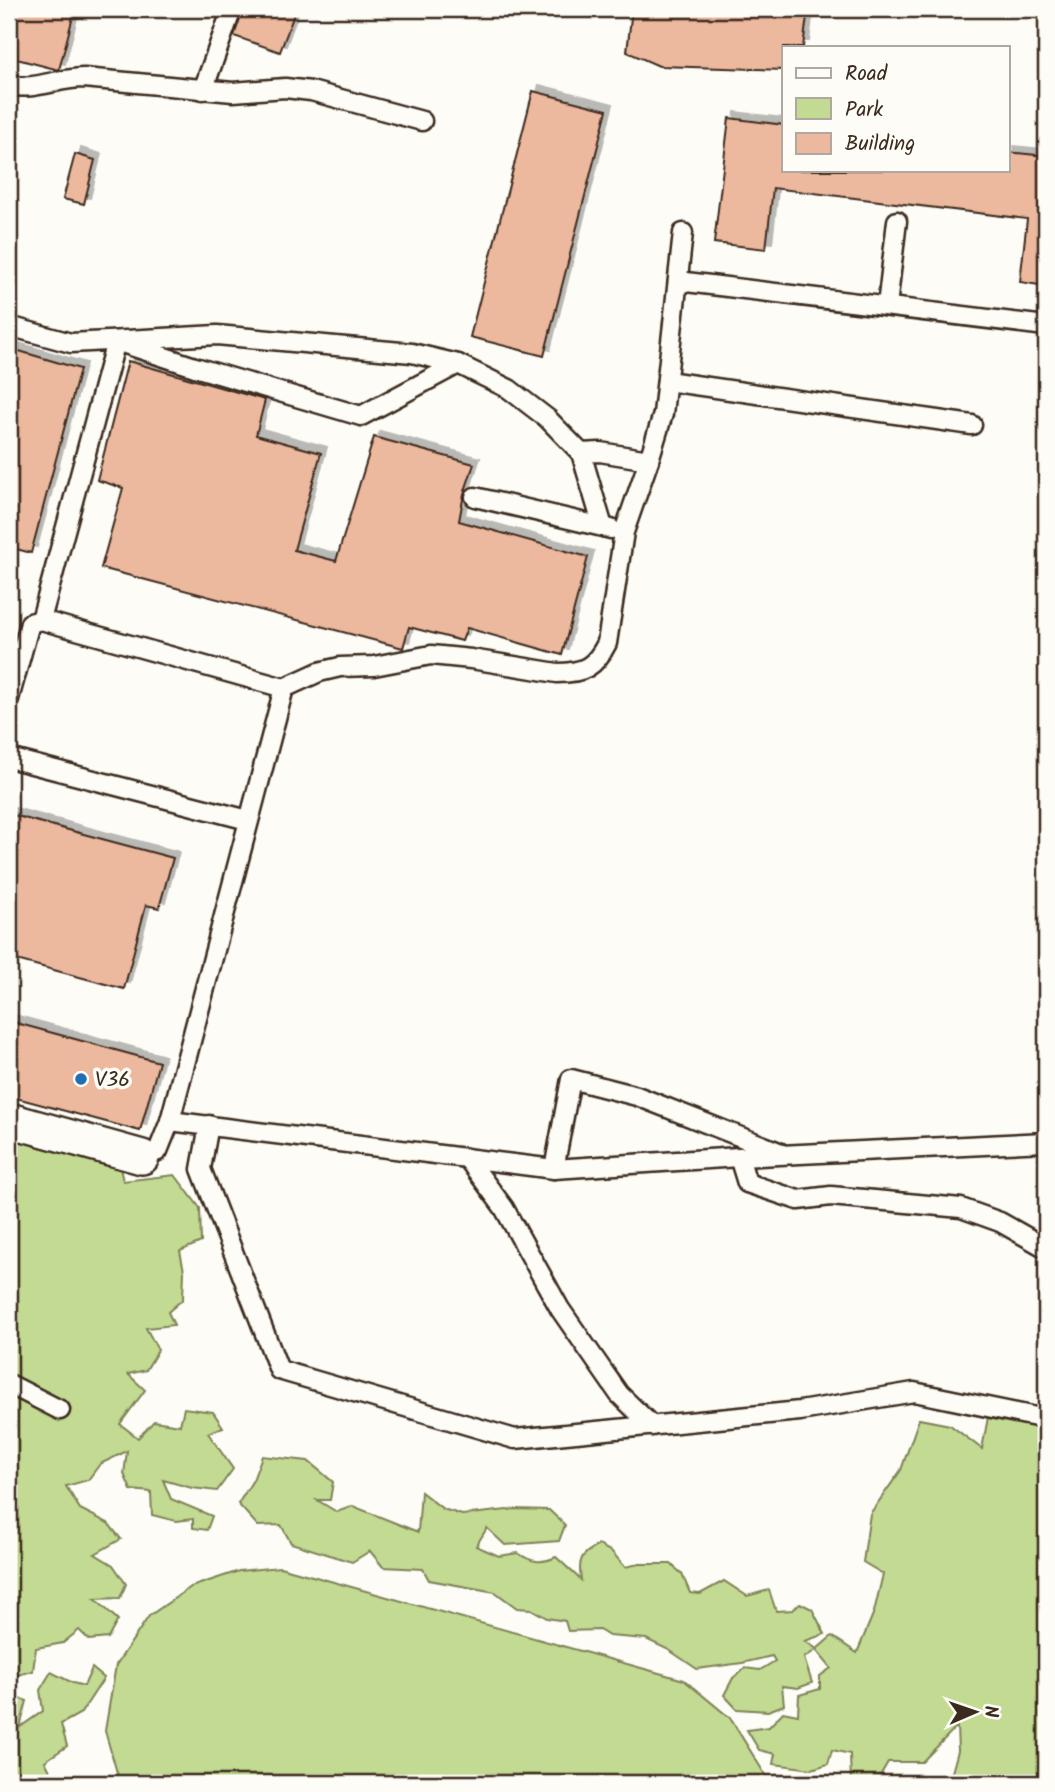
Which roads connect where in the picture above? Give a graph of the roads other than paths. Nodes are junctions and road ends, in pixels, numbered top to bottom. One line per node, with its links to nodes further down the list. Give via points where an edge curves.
1 (232, 9): 3 (lane)
2 (9, 85): 3 (lane, via 22,89 84,78)
3 (203, 89): 4 (lane, via 311,91)
4 (422, 121)
5 (897, 221): 8 (lane)
6 (683, 233): 7 (lane)
7 (678, 281): 8 (lane); 13 (lane)
8 (887, 306): 10 (lane)
9 (9, 326): 11 (lane, via 71,342)
10 (1046, 326)
11 (116, 341): 12 (lane, via 217,335 412,354); 12 (lane, via 361,416); 20 (lane)
12 (458, 364): 15 (lane, via 509,389)
13 (667, 382): 14 (lane); 16 (lane)
14 (972, 425)
15 (581, 453): 16 (lane); 18 (lane)
16 (649, 460): 19 (lane)
17 (475, 497): 18 (lane)
18 (603, 527): 19 (lane)
19 (625, 532): 21 (lane, via 607,643 598,660 586,669 557,673 431,654 374,666 340,667)
20 (41, 620): 21 (lane); 22 (lane, via 30,623)
21 (284, 688): 24 (lane)
22 (9, 699)
23 (9, 758): 24 (lane)
24 (247, 820): 26 (lane)
25 (9, 1120): 30 (street)
26 (170, 1121): 27 (lane); 30 (lane, via 159,1151)
27 (209, 1125): 32 (lane); 38 (lane, via 201,1169 279,1370 515,1439)
28 (1046, 1142): 29 (lane)
29 (785, 1155): 31 (lane); 33 (lane, via 637,1096 571,1079)
30 (142, 1157)
31 (739, 1157): 33 (lane); 34 (lane, via 747,1183 798,1200 831,1196 961,1208 1000,1222)
32 (467, 1158): 33 (lane); 38 (lane, via 504,1208 560,1309 619,1394)
33 (554, 1169)
34 (1046, 1248)
35 (9, 1384): 36 (lane)
36 (60, 1409)
37 (1046, 1419): 38 (lane, via 914,1392 800,1411)
38 (652, 1426)

